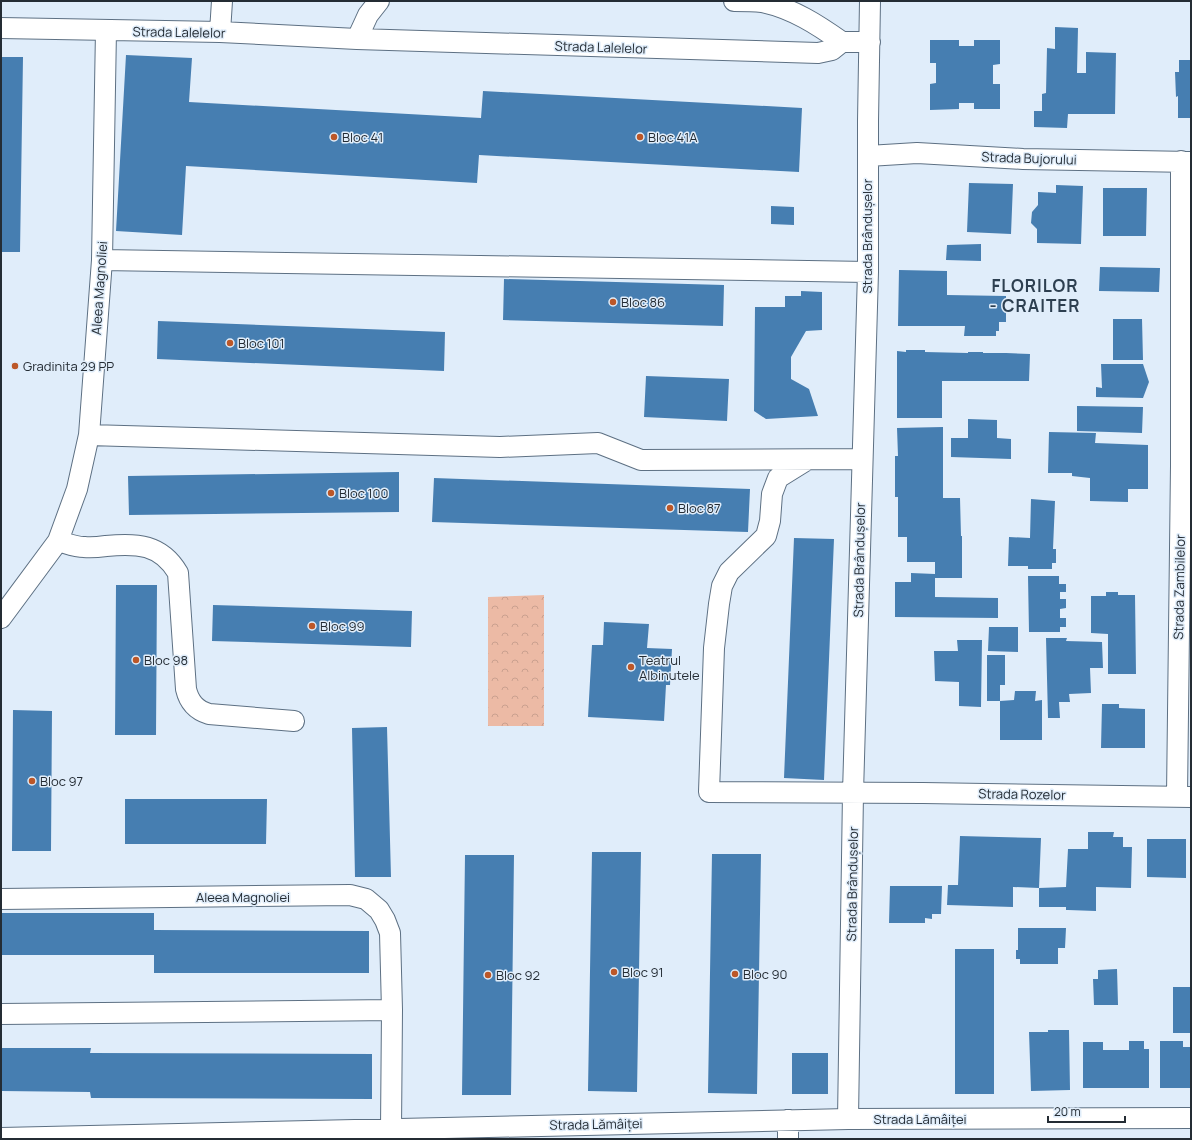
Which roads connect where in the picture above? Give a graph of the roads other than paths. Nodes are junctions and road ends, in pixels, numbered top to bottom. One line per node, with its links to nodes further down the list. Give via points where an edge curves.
1 (222, 1): 7 (street)
2 (379, 1): 8 (street, via 368,15)
3 (734, 1): 9 (street, via 762,2 781,8 822,28)
4 (870, 1): 10 (street, Strada Brândușelor)
5 (1, 28): 6 (street, Strada Lalelelor)
6 (106, 30): 7 (street, Strada Lalelelor); 13 (street, Aleea Magnoliei)
7 (220, 32): 8 (street, Strada Lalelelor)
8 (357, 39): 9 (street, Strada Lalelelor, via 818,54 832,50)
9 (842, 42): 10 (street)
10 (870, 42): 11 (street, Strada Brândușelor)
11 (868, 156): 12 (street, Strada Bujorului, via 917,153 1022,159); 14 (street, Strada Brândușelor)
12 (1186, 162): 18 (street, Strada Zambilelor)
13 (102, 260): 14 (street); 15 (street, Aleea Magnoliei)
14 (868, 272): 16 (street, Strada Brândușelor)
15 (89, 434): 17 (street, via 500,447 598,443 641,460); 19 (street, Aleea Magnoliei, via 77,489)
16 (862, 459): 17 (street); 22 (street, Strada Brândușelor)
17 (807, 460): 22 (street, Strada Rozelor, via 778,478 772,494 766,536 729,572 722,586 714,648 709,792)
18 (1186, 466): 23 (street, Strada Zambilelor)
19 (58, 541): 20 (street, Aleea Magnoliei); 21 (street, via 85,548 141,546 154,549 165,557 178,573 186,688 193,705 199,711 209,714)
20 (1, 618)
21 (294, 721)
22 (853, 793): 23 (street, Strada Rozelor); 28 (street, Strada Brândușelor)
23 (1184, 796)
24 (1, 899): 25 (street, Aleea Magnoliei, via 350,896 366,900 378,910 390,934)
25 (392, 1010): 26 (street); 29 (street, Aleea Magnoliei)
26 (1, 1014)
27 (1191, 1118): 28 (street, Strada Lămâiței)
28 (848, 1119): 30 (street, Strada Lămâiței)
29 (391, 1129): 30 (street, Strada Lămâiței); 31 (street, Strada Lămâiței)
30 (788, 1129)
31 (252, 1136): 32 (street, Strada Lămâiței)
32 (1, 1138)

